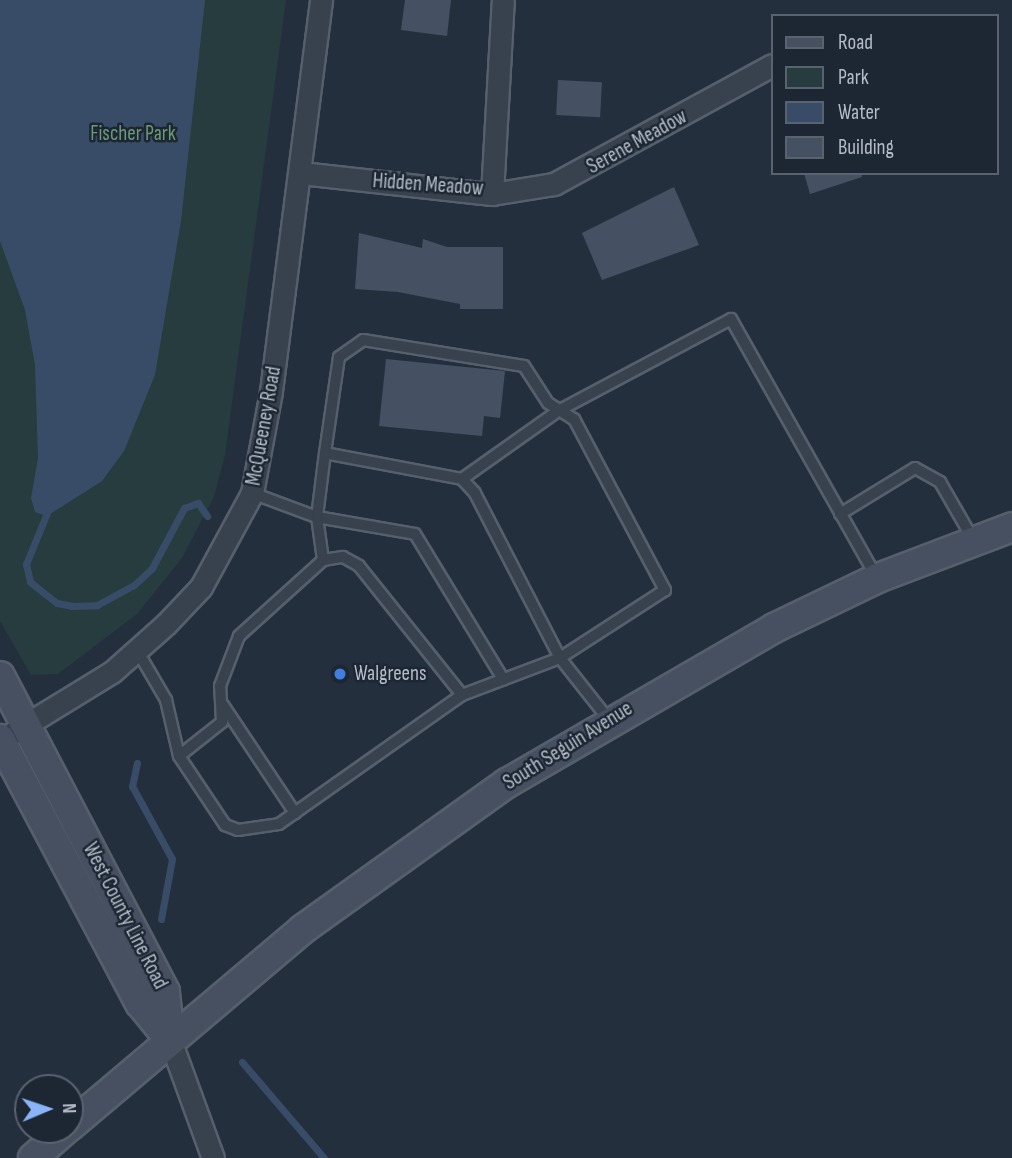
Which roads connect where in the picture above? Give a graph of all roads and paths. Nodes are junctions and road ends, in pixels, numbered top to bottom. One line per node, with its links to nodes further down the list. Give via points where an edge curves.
1 (321, 0): 4 (street, McQueeney Road)
2 (503, 0): 5 (street, Hidden Meadow)
3 (771, 66): 5 (street, Serene Meadow, via 599,165 554,184)
4 (301, 173): 5 (street, Hidden Meadow); 9 (street, McQueeney Road)
5 (492, 194)
6 (558, 411): 7 (lane, via 524,366 507,358 363,340 339,358); 8 (lane); 10 (lane, via 730,319); 17 (lane, via 574,419 665,590)
7 (325, 453): 8 (lane); 11 (lane)
8 (462, 479): 17 (lane, via 475,493)
9 (252, 493): 11 (lane); 16 (street, McQueeney Road, via 201,587)
10 (840, 514): 13 (lane, via 915,468 940,482); 15 (lane)
11 (317, 517): 14 (lane); 19 (lane, via 415,534)
12 (1012, 527): 13 (main road, South Seguin Avenue)
13 (974, 541): 15 (main road, South Seguin Avenue)
14 (323, 560): 20 (lane, via 343,557 359,566); 21 (lane, via 239,636 220,686)
15 (878, 578): 22 (main road, South Seguin Avenue)
16 (138, 652): 23 (street, McQueeney Road); 25 (lane, via 166,700)
17 (560, 658): 19 (lane); 22 (lane)
18 (0, 676): 23 (main road, West County Line Road)
19 (503, 679): 20 (lane)
20 (462, 695): 26 (lane)
21 (223, 705): 25 (lane, via 222,722); 26 (lane)
22 (609, 720): 27 (main road, South Seguin Avenue, via 354,891)
23 (27, 725): 24 (street, McQueeney Road); 27 (main road, West County Line Road, via 165,992)
24 (0, 740): 27 (main road, West County Line Road, via 140,1003)
25 (179, 756): 26 (lane, via 225,825 263,829)
26 (295, 813)
27 (170, 1041): 28 (main road, South Seguin Avenue); 31 (street)
28 (84, 1114)
29 (49, 1144): 30 (main road)
30 (33, 1158)
31 (213, 1158)

